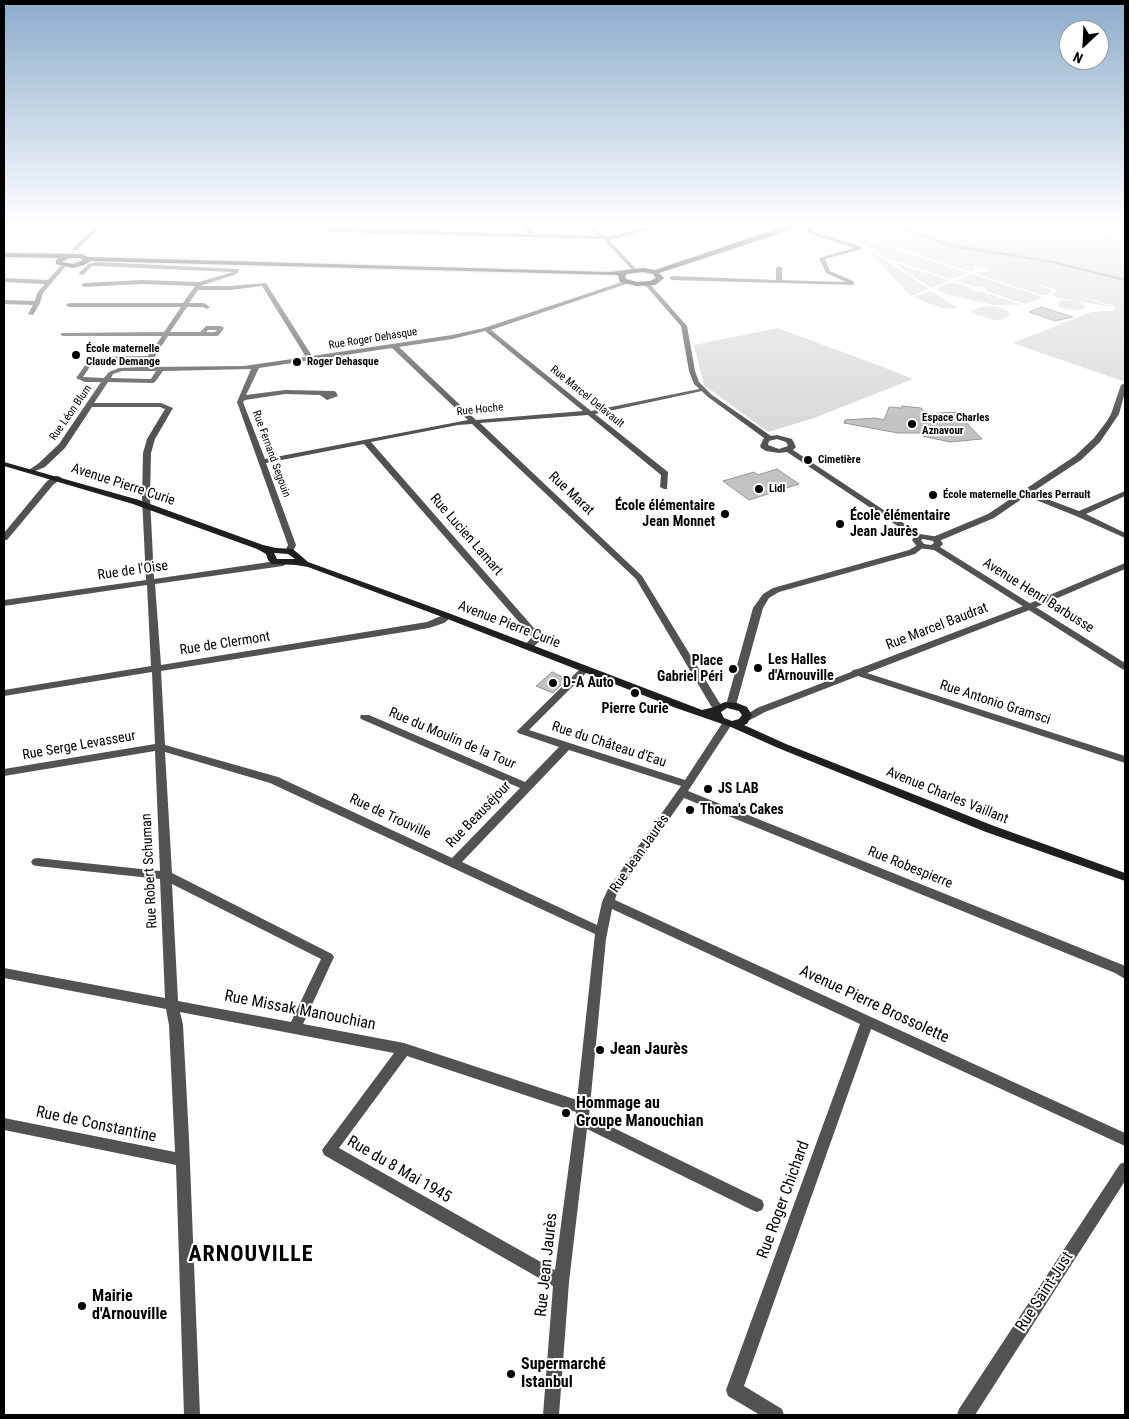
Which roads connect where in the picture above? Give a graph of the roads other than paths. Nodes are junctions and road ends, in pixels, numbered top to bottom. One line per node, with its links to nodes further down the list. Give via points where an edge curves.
1 (42, 290): 7 (street)
2 (195, 290): 9 (street)
3 (268, 290): 18 (street)
4 (591, 290): 12 (street, Rue Roger Dehasque)
5 (653, 290): 24 (street, via 682,322 693,378)
6 (4, 302): 7 (street)
7 (37, 303): 11 (street)
8 (69, 305): 9 (street)
9 (186, 305): 10 (street); 14 (street)
10 (206, 307)
11 (30, 314)
12 (486, 329): 16 (street, Rue Roger Dehasque); 28 (street, Rue Marcel Delavault)
13 (62, 334): 14 (street)
14 (167, 334): 15 (street); 17 (street)
15 (202, 334)
16 (394, 346): 18 (street, Rue Roger Dehasque); 31 (street, Rue Marat)
17 (150, 358): 20 (street); 22 (street, via 91,361 79,377)
18 (310, 358): 19 (street, Rue Roger Dehasque)
19 (256, 366): 21 (street, Rue Roger Dehasque); 26 (street, Rue Fernand Segouin)
20 (143, 369): 21 (street, Rue Roger Dehasque); 22 (street, Rue Léon Blum, via 117,370)
21 (161, 369): 22 (street, via 154,381)
22 (106, 380): 27 (street, Rue Léon Blum)
23 (1124, 385): 29 (street)
24 (702, 389): 28 (street, Rue Hoche); 32 (street)
25 (328, 393): 26 (street, via 284,392)
26 (241, 398): 35 (street, Rue Fernand Segouin)
27 (90, 405): 37 (street, Rue Léon Blum, via 62,446); 42 (street, Rue Robert Schuman, via 161,405 168,408 147,453)
28 (590, 413): 31 (street, Rue Hoche); 39 (street, Rue Marcel Delavault, via 665,474)
29 (1115, 414): 30 (street); 41 (street, via 1098,440)
30 (1125, 415)
31 (473, 420): 33 (street, Rue Hoche); 62 (street, Rue Marat, via 639,578)
32 (769, 438): 34 (street, via 789,440 792,447); 34 (street, via 764,441 766,448)
33 (366, 441): 35 (street, Rue Hoche); 55 (street, Rue Lucien Lamart, via 537,637)
34 (788, 450): 47 (street)
35 (262, 462): 49 (street, Rue Fernand Segouin, via 292,545)
36 (4, 464): 37 (main road, Avenue Pierre Curie)
37 (33, 470): 38 (main road, Avenue Pierre Curie)
38 (58, 478): 42 (main road, Avenue Pierre Curie); 44 (street)
39 (664, 486)
40 (1125, 493): 43 (street)
41 (1027, 494): 43 (street); 48 (street)
42 (147, 506): 49 (main road, Avenue Pierre Curie, via 260,547); 51 (street, Rue Robert Schuman)
43 (1079, 514): 45 (street)
44 (8, 525): 46 (street)
45 (1125, 536)
46 (4, 538)
47 (920, 542): 48 (street); 61 (street, via 912,552 776,590 766,596 755,616)
48 (936, 543): 53 (street, Avenue Henri Barbusse)
49 (280, 558): 51 (street, Rue de l'Oise); 54 (main road, Avenue Pierre Curie, via 310,565)
50 (1125, 566): 53 (street, Rue Marcel Baudrat)
51 (151, 583): 52 (street, Rue de l'Oise); 57 (street, Rue Robert Schuman)
52 (4, 604)
53 (1029, 607): 56 (street, Avenue Henri Barbusse); 59 (street, Rue Marcel Baudrat)
54 (448, 616): 55 (main road, Avenue Pierre Curie); 57 (street, Rue de Clermont, via 429,625)
55 (528, 647): 58 (main road, Avenue Pierre Curie)
56 (1125, 667)
57 (157, 668): 60 (street, Rue de Clermont); 67 (street, Rue Robert Schuman)
58 (585, 669): 62 (main road, Avenue Pierre Curie, via 702,712); 66 (street, Rue du Château d'Eau, via 522,731)
59 (856, 672): 64 (street, Rue Marcel Baudrat); 68 (street, Rue Antonio Gramsci)
60 (4, 693)
61 (731, 705): 62 (main road); 64 (main road)
62 (721, 714): 64 (main road, via 741,723); 65 (main road, Avenue Charles Vaillant); 71 (street, Rue Jean Jaurès)
63 (365, 716): 70 (street, Rue du Moulin de la Tour)
64 (746, 716): 65 (main road)
65 (760, 737): 75 (main road, Avenue Charles Vaillant, via 998,832)
66 (567, 745): 70 (street, Rue Beauséjour); 71 (street, Rue du Château d'Eau)
67 (159, 747): 69 (street, Rue Serge Levasseur); 73 (street, Rue de Trouville, via 274,780); 74 (street, Rue Robert Schuman)
68 (1125, 760)
69 (4, 773)
70 (527, 787): 73 (street, Rue Beauséjour)
71 (685, 789): 76 (street, Rue Jean Jaurès); 79 (street, Rue Robespierre)
72 (37, 862): 74 (street)
73 (454, 863): 77 (street, Rue de Trouville)
74 (165, 875): 80 (street, Rue Robert Schuman); 82 (street, via 328,957)
75 (1125, 877)
76 (608, 902): 77 (street, Rue Jean Jaurès); 81 (street, Avenue Pierre Brossolette)
77 (601, 932): 84 (street, Rue Jean Jaurès)
78 (4, 973): 80 (street, Rue Missak Manouchian)
79 (1125, 974)
80 (172, 1004): 82 (street, Rue Missak Manouchian); 87 (street, Rue Robert Schuman, via 176,1025)
81 (867, 1022): 86 (street, Avenue Pierre Brossolette); 93 (street, Rue Roger Chichard, via 734,1390)
82 (295, 1028): 83 (street, Rue Missak Manouchian)
83 (404, 1049): 84 (street, Rue Missak Manouchian); 90 (street, Rue du 8 Mai 1945, via 329,1150)
84 (582, 1113): 89 (street); 90 (street, Rue Jean Jaurès)
85 (4, 1124): 87 (street, Rue de Constantine)
86 (1125, 1140)
87 (182, 1160): 91 (street, Rue Robert Schuman)
88 (1125, 1168): 94 (street, Rue Saint-Just)
89 (757, 1205)
90 (561, 1282): 92 (street, Rue Jean Jaurès)
91 (192, 1415)
92 (551, 1415)
93 (776, 1415)
94 (965, 1415)

